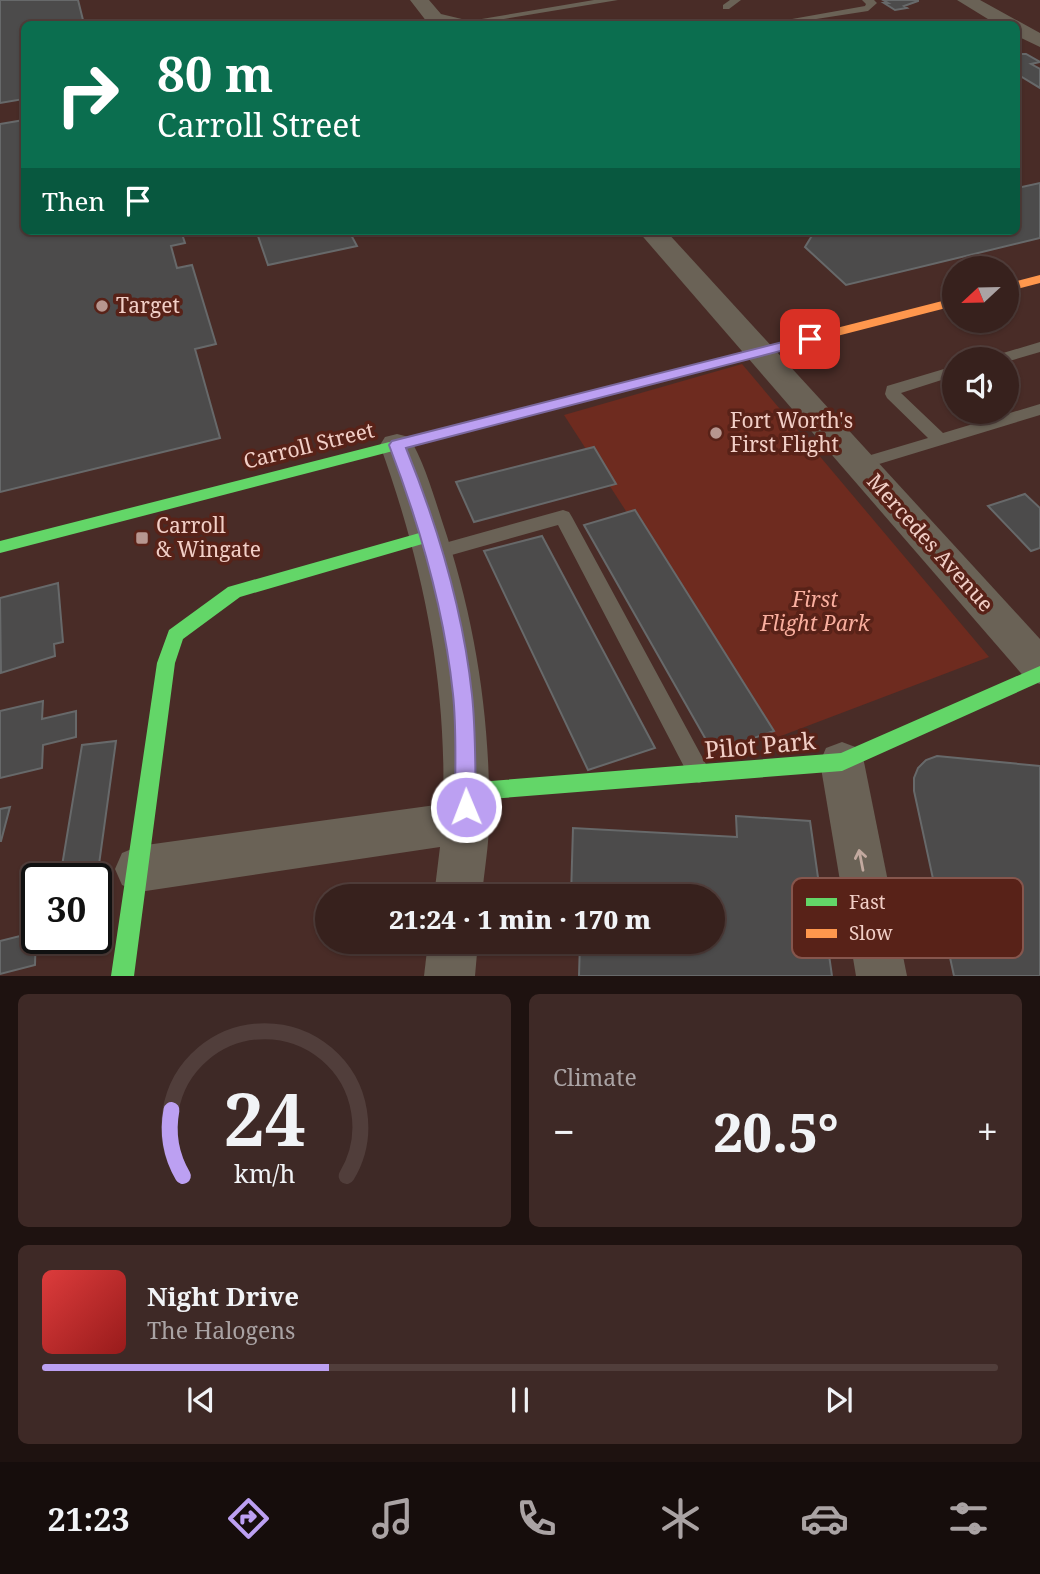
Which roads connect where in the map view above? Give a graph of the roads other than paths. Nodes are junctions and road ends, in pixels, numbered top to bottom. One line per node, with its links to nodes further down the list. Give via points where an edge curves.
1 (419, 0): 7 (street, via 434,18)
2 (613, 0): 8 (lane)
3 (737, 0): 6 (lane)
4 (867, 0): 9 (lane, via 872,3 868,8)
5 (966, 0): 10 (street)
6 (726, 7)
7 (446, 21)
8 (477, 21)
9 (788, 21)
10 (1004, 21)
11 (1020, 30): 12 (street)
12 (1040, 41)
13 (655, 235): 18 (street, Mercedes Avenue)
14 (1040, 279): 15 (street)
15 (1019, 285)
16 (942, 305): 18 (street, Carroll Street)
17 (1040, 347): 19 (lane)
18 (760, 352): 23 (street, Carroll Street); 24 (street, Mercedes Avenue)
19 (1019, 353)
20 (942, 375): 22 (lane, via 893,390)
21 (1040, 409): 22 (lane)
22 (940, 440): 24 (lane)
23 (397, 445): 25 (street); 26 (street, Carroll Street)
24 (860, 464): 27 (street, Mercedes Avenue)
25 (432, 545): 30 (lane, via 563,517); 31 (street, via 449,607 463,696); 32 (street, via 234,592 175,635 166,663)
26 (0, 547)
27 (1040, 667)
28 (1040, 674): 29 (street, Pilot Park)
29 (842, 762): 30 (street, Pilot Park); 33 (street, one-way to 29)
30 (699, 774): 31 (street, Pilot Park)
31 (466, 807): 32 (street); 34 (street)
32 (139, 869): 36 (street)
33 (864, 878)
34 (459, 884)
35 (452, 954): 37 (street)
36 (122, 975)
37 (449, 975)

